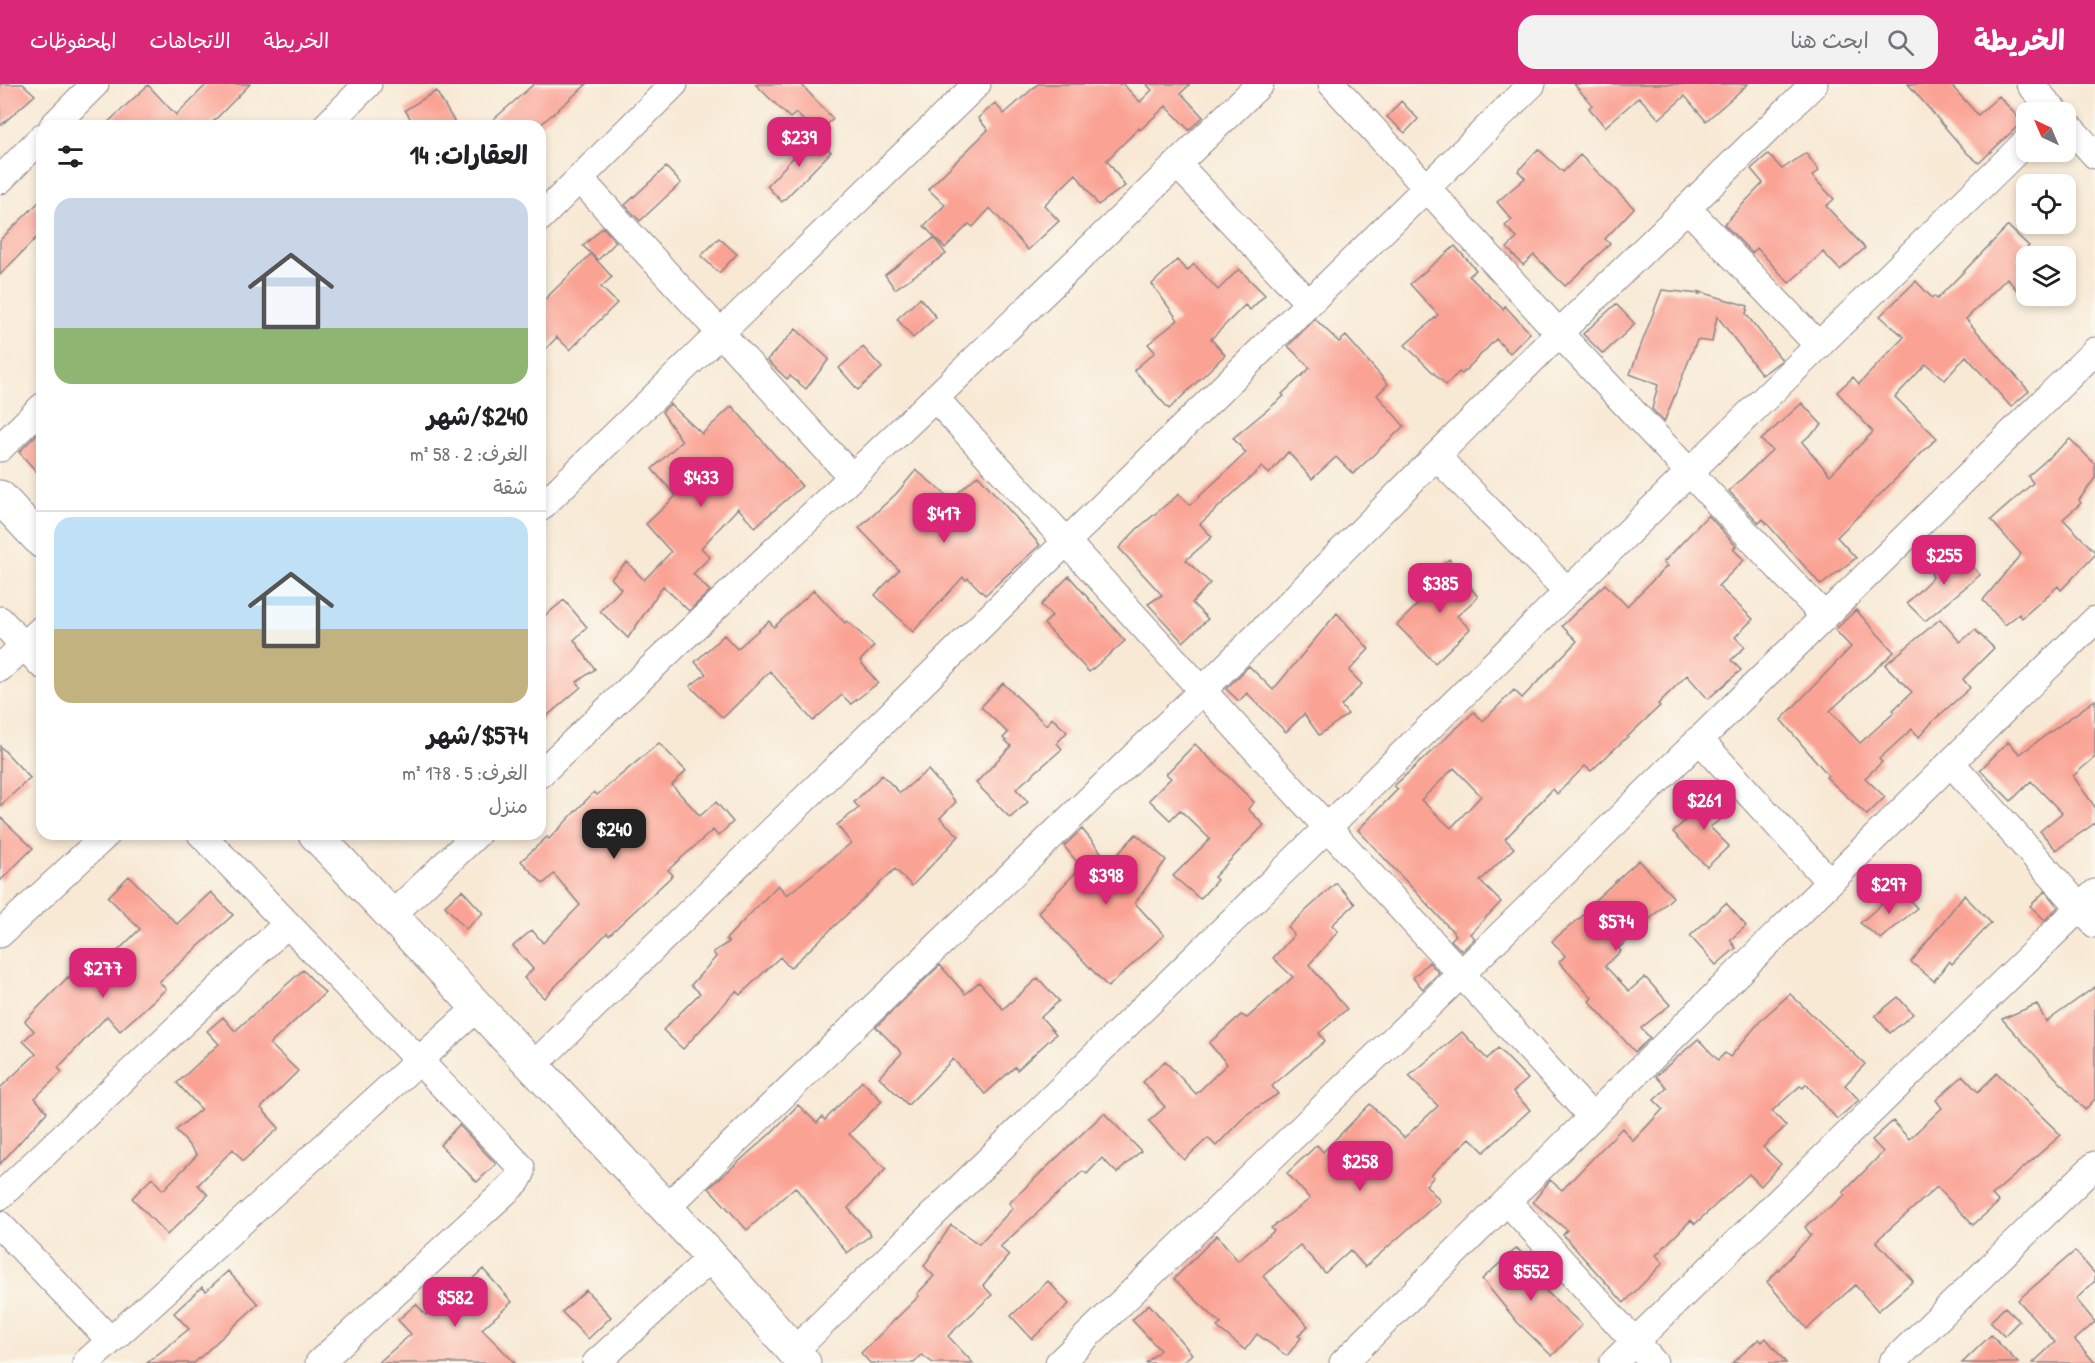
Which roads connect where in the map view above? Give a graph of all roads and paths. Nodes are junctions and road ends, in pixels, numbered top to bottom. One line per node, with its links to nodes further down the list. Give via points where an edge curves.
1 (95, 84): 11 (street)
2 (368, 84): 12 (street)
3 (977, 84): 24 (street)
4 (1260, 84): 17 (street)
5 (1332, 84): 20 (street)
6 (1532, 84): 20 (street)
7 (1814, 84): 21 (street)
8 (2030, 84): 10 (street)
9 (671, 85): 18 (street)
10 (2046, 102)
11 (59, 120)
12 (332, 120)
13 (2076, 134): 16 (street)
14 (36, 144): 19 (street)
15 (2016, 152): 26 (street)
16 (2095, 155)
17 (1177, 164): 23 (street); 28 (street)
18 (580, 178): 22 (street); 24 (street)
19 (0, 180)
20 (1426, 188): 23 (street); 25 (street)
21 (1687, 208): 25 (street); 26 (street)
22 (546, 212)
23 (1308, 302): 37 (street)
24 (722, 333): 33 (street); 35 (street)
25 (1559, 333): 31 (street); 32 (street)
26 (1819, 346): 32 (street)
27 (2095, 351): 39 (street)
28 (935, 398): 33 (street); 37 (street)
29 (36, 413): 30 (street)
30 (0, 448)
31 (1437, 456): 38 (street); 44 (street)
32 (1688, 473): 38 (street); 39 (street)
33 (851, 476): 47 (street)
34 (0, 497): 36 (highway)
35 (546, 502)
36 (36, 536)
37 (1068, 543): 44 (street); 61 (street)
38 (1568, 592): 48 (street)
39 (1823, 615): 45 (street)
40 (0, 620): 42 (street)
41 (2095, 620): 46 (street)
42 (36, 646): 43 (street)
43 (0, 668)
44 (1202, 691): 48 (street); 66 (street)
45 (1699, 738): 53 (street); 58 (street)
46 (1951, 763): 53 (street); 54 (street)
47 (546, 768)
48 (1329, 831): 58 (street); 71 (street)
49 (101, 840): 57 (street)
50 (207, 840): 56 (street)
51 (321, 840): 55 (highway)
52 (471, 840): 55 (street)
53 (1829, 881): 62 (street)
54 (2090, 908): 70 (street)
55 (392, 915): 59 (highway)
56 (286, 925): 60 (street); 64 (street)
57 (0, 933)
58 (1460, 975): 62 (street); 75 (street)
59 (478, 1007): 60 (street); 61 (highway)
60 (419, 1061): 69 (street); 73 (street, via 521,1167 521,1174)
61 (533, 1066): 66 (highway)
62 (1591, 1116): 65 (street)
63 (2091, 1176): 79 (street)
64 (0, 1196)
65 (1507, 1201): 70 (street); 76 (street)
66 (666, 1208): 68 (highway)
67 (0, 1225): 69 (street)
68 (712, 1257): 71 (highway); 74 (street)
69 (110, 1340): 72 (street)
70 (1634, 1342): 77 (street); 78 (street)
71 (799, 1357)
72 (86, 1363)
73 (319, 1363)
74 (596, 1363)
75 (1059, 1363)
76 (1343, 1363)
77 (1613, 1363)
78 (1654, 1363)
79 (1892, 1363)

